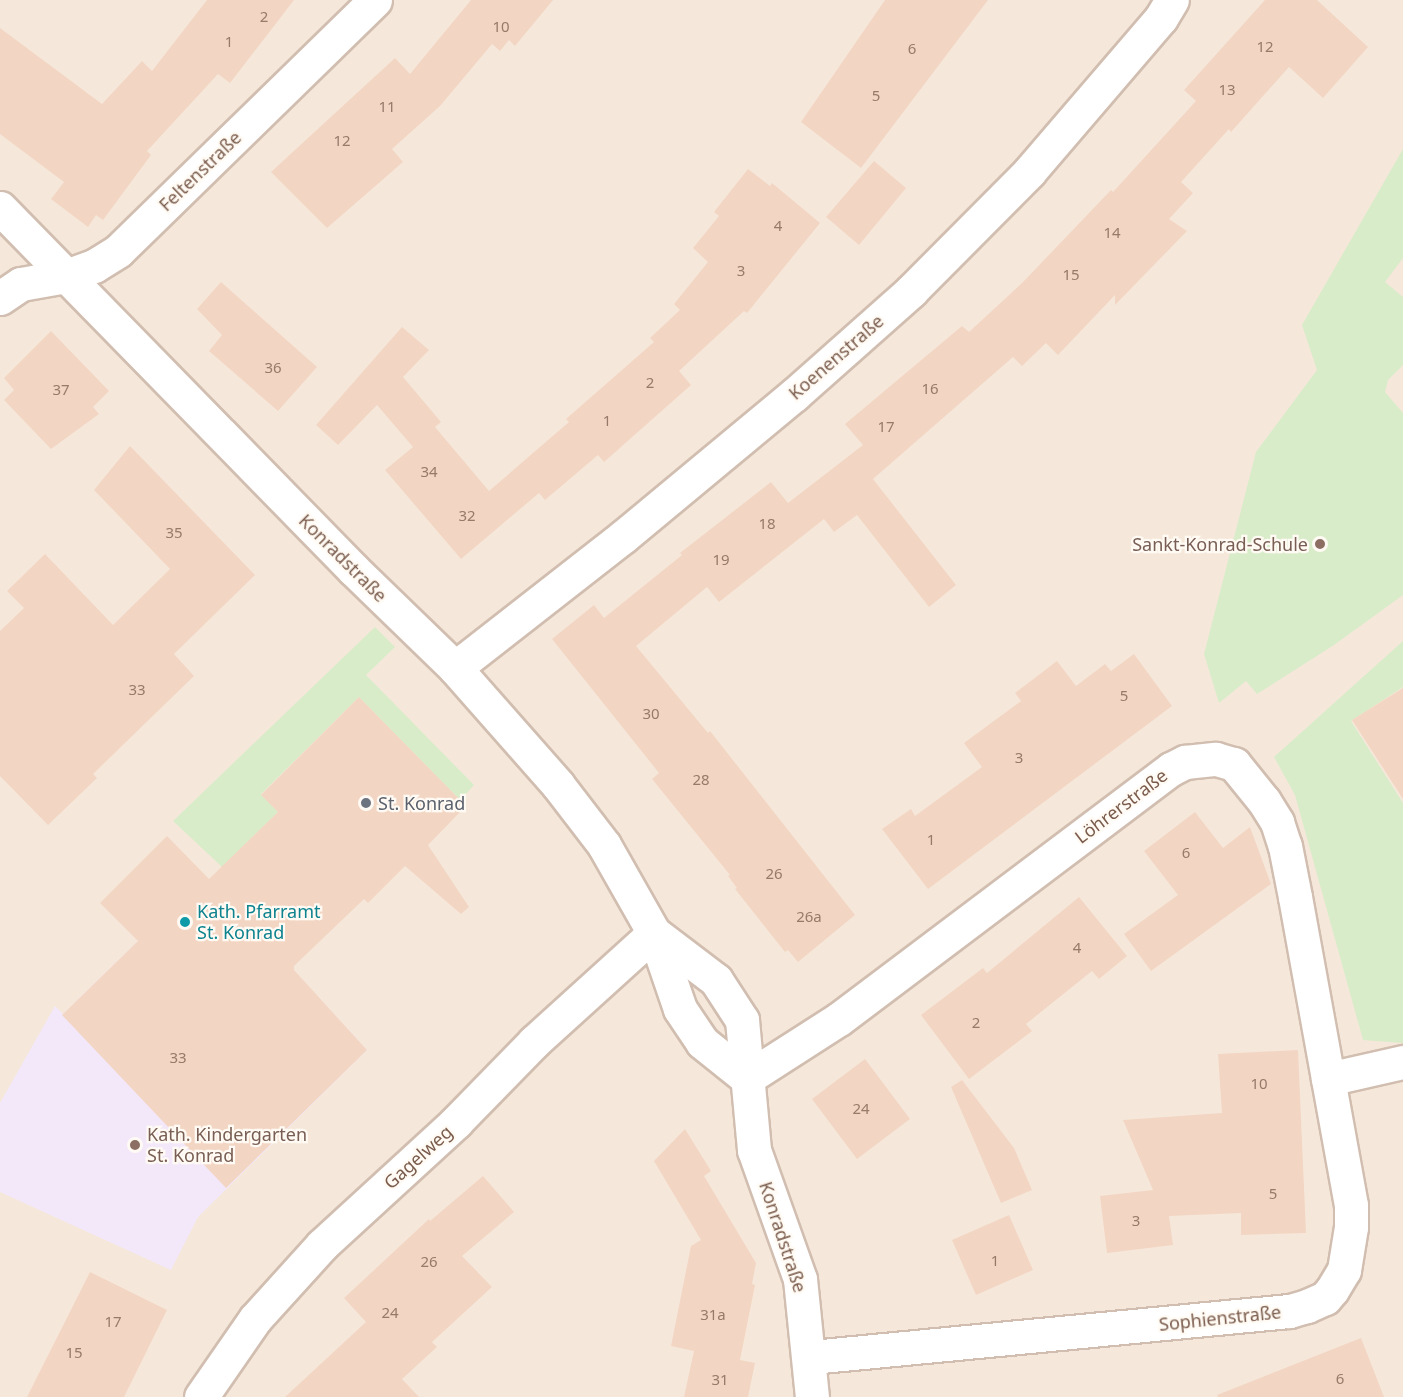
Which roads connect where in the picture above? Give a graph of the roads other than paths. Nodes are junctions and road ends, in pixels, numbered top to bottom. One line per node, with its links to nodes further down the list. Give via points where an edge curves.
1 (375, 0): 4 (street, Feltenstraße, via 118,251 94,266)
2 (1172, 0): 6 (street, Koenenstraße, via 1161,18 1029,172 910,291 794,395)
3 (0, 208): 4 (street, Konradstraße)
4 (66, 276): 5 (street, Feltenstraße, via 21,284); 6 (street, Konradstraße)
5 (0, 298)
6 (455, 668): 7 (street, Konradstraße, via 558,785 604,845)
7 (654, 933): 9 (street, Konradstraße, via 680,1010 702,1042); 9 (street, Konradstraße, via 716,980 729,998 742,1020); 12 (street, Gagelweg, via 322,1245 255,1319)
8 (1403, 1062): 10 (street)
9 (747, 1078): 10 (street, Löhrerstraße, via 839,1019 1171,769 1202,759 1234,764 1277,822 1287,856); 11 (street, Konradstraße, via 754,1150 800,1279)
10 (1328, 1079): 11 (street, Sophienstraße, via 1351,1205 1351,1227 1344,1269 1325,1298 1289,1311)
11 (810, 1357): 13 (street, Konradstraße)
12 (201, 1397)
13 (812, 1397)

